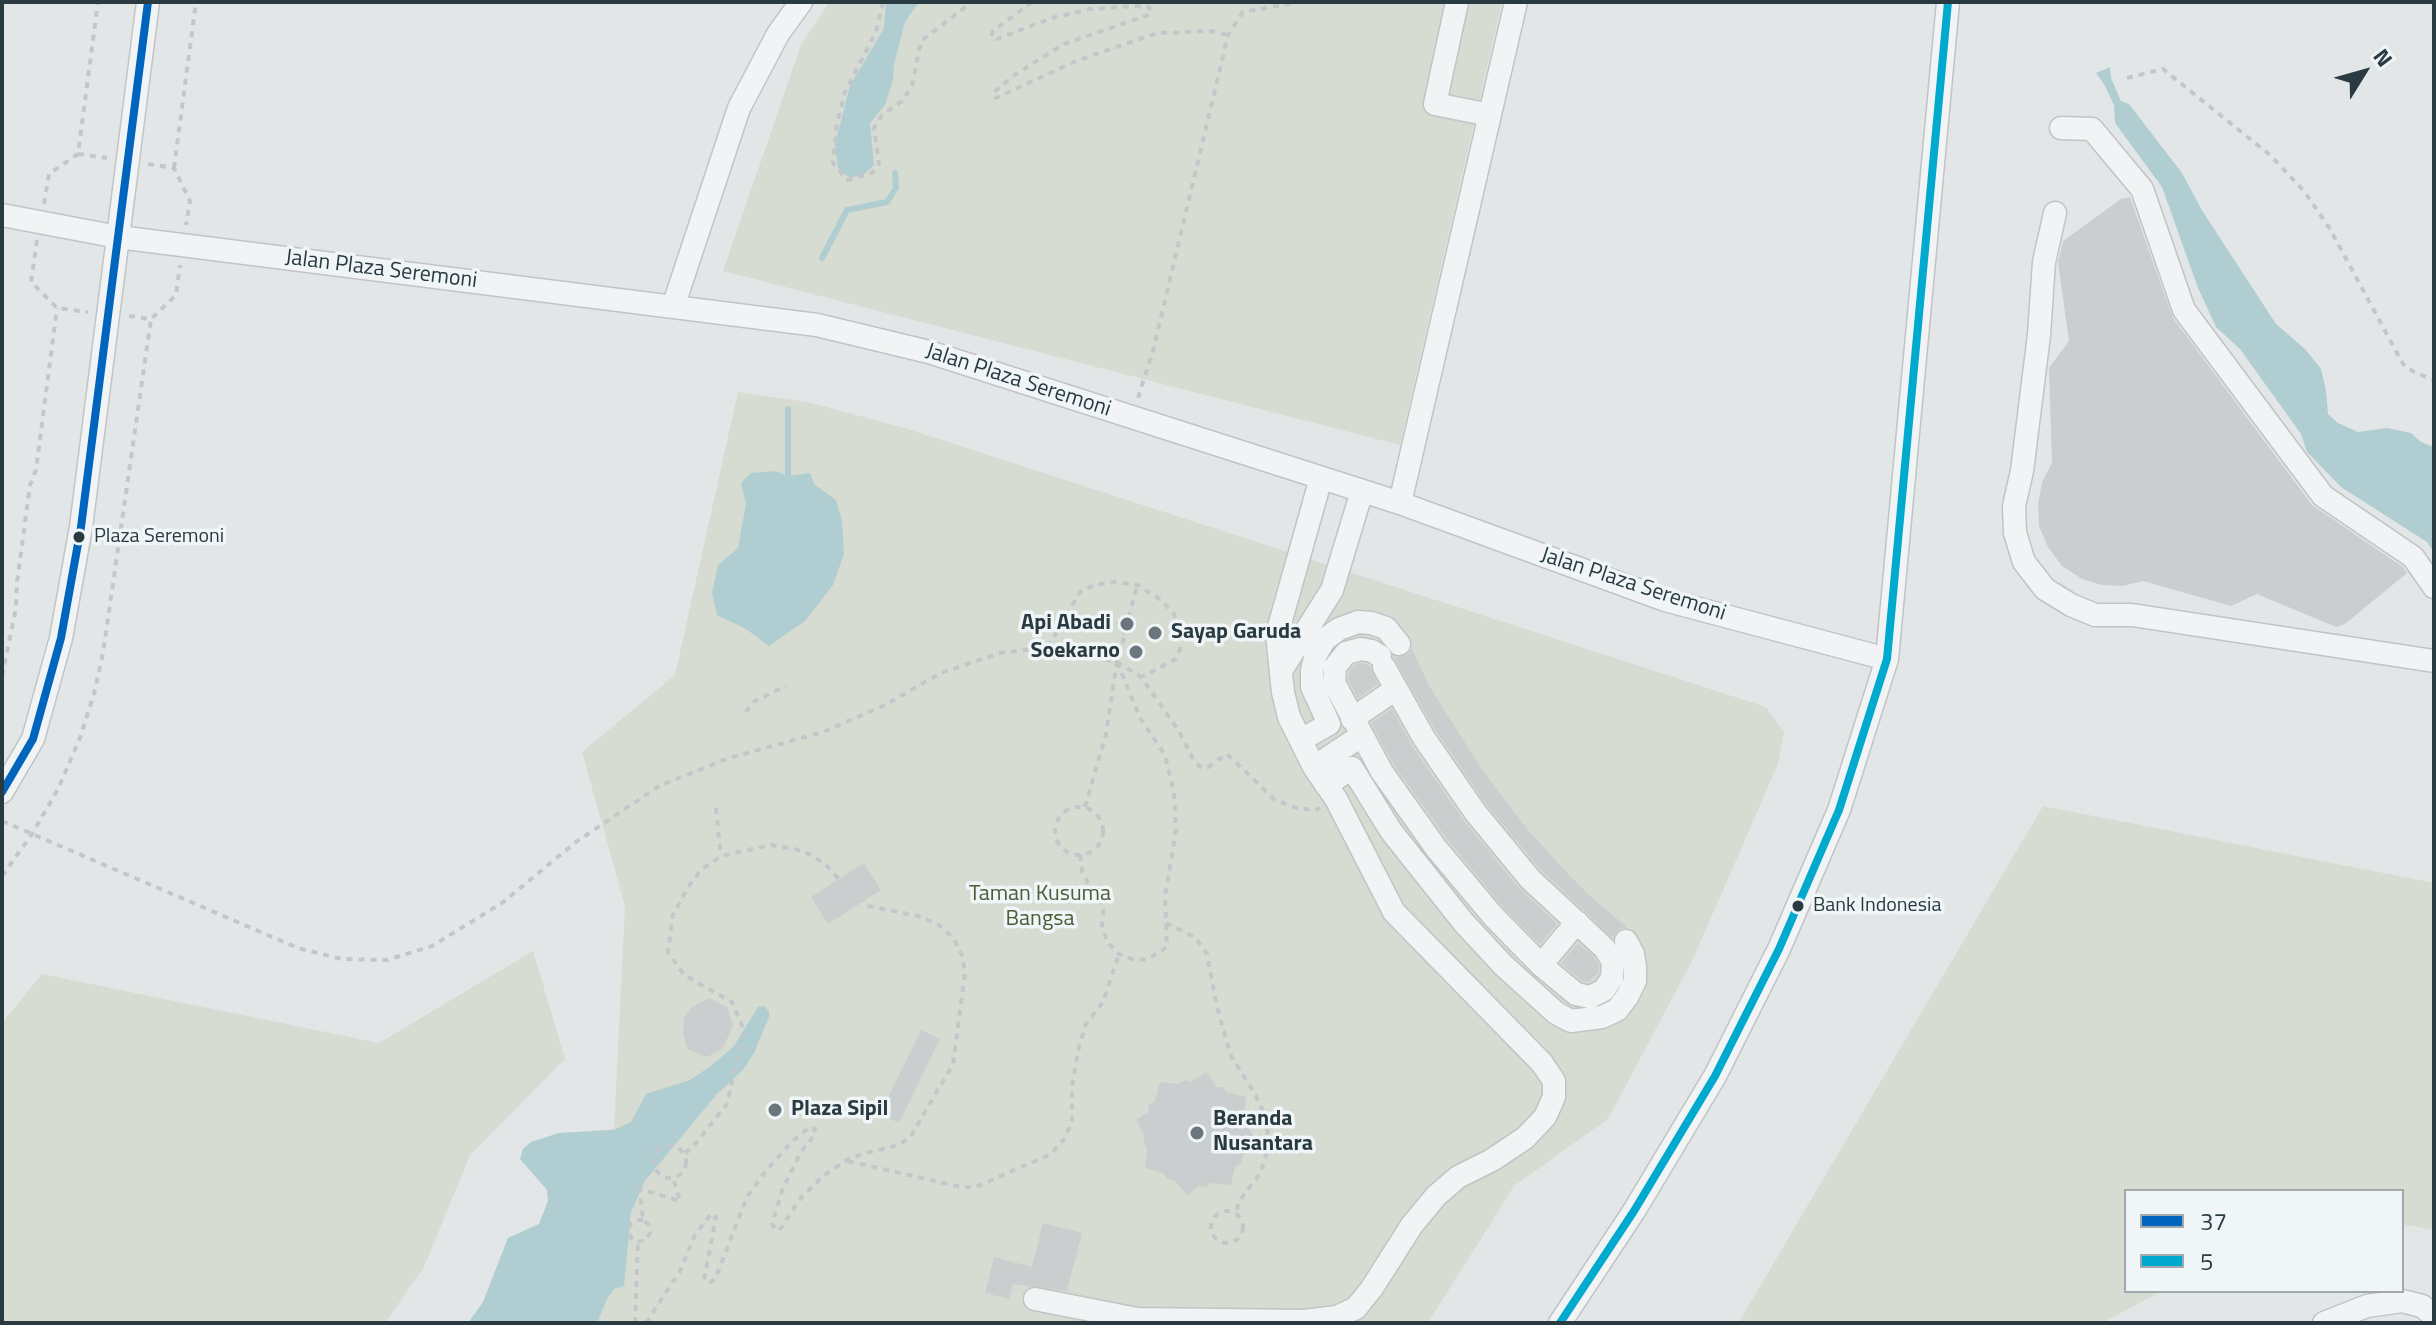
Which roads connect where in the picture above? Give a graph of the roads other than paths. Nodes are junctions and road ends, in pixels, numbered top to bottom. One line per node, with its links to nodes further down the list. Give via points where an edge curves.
1 (148, 2): 10 (street)
2 (801, 2): 11 (street, via 739,108)
3 (1457, 2): 6 (street, via 1435,104)
4 (1516, 2): 6 (street)
5 (1948, 2): 19 (street)
6 (1490, 115): 14 (street)
7 (2061, 128): 15 (street, via 2092,129 2142,189 2184,310 2323,496 2413,557)
8 (2055, 213): 20 (street, via 2044,262 2014,506 2024,562 2045,589 2095,615 2132,615)
9 (2, 215): 10 (street, Jalan Plaza Seremoni)
10 (118, 237): 11 (street, Jalan Plaza Seremoni); 26 (street, via 81,527 61,638 33,739)
11 (673, 307): 12 (street, Jalan Plaza Seremoni, via 817,325 929,352)
12 (1321, 478): 13 (street, Jalan Plaza Seremoni); 16 (street)
13 (1362, 491): 14 (street, Jalan Plaza Seremoni); 17 (street, via 1332,590)
14 (1400, 503): 19 (street, Jalan Plaza Seremoni, via 1665,600)
15 (2434, 587)
16 (1288, 595): 17 (street); 21 (street, via 1277,634)
17 (1321, 606): 21 (street)
18 (1399, 644): 24 (street, via 1386,628 1358,622 1325,639 1316,654 1312,687 1329,724)
19 (1887, 659): 32 (street, via 1839,810 1779,949 1715,1076)
20 (2434, 661)
21 (1282, 669): 24 (street, via 1289,717)
22 (1396, 689): 23 (street); 23 (street, via 1372,651 1346,653 1335,667 1334,683); 27 (street, via 1475,812 1530,879)
23 (1356, 727): 25 (street); 29 (street, via 1436,848)
24 (1301, 740): 25 (street)
25 (1326, 784): 28 (street, via 1352,768 1391,831 1464,923 1556,1013 1571,1021 1617,1010 1635,981 1635,967 1633,954); 30 (street, via 1394,912 1554,1081 1545,1117 1525,1138 1436,1196 1356,1308 1337,1317 1137,1319)
26 (2, 792)
27 (1577, 922): 28 (street); 29 (street)
28 (1611, 945): 29 (street, via 1612,978 1590,997 1576,994)
29 (1541, 965)
30 (1035, 1299)
31 (2434, 1316): 33 (street, via 2402,1301 2367,1306)
32 (1570, 1320)
33 (2324, 1323)

